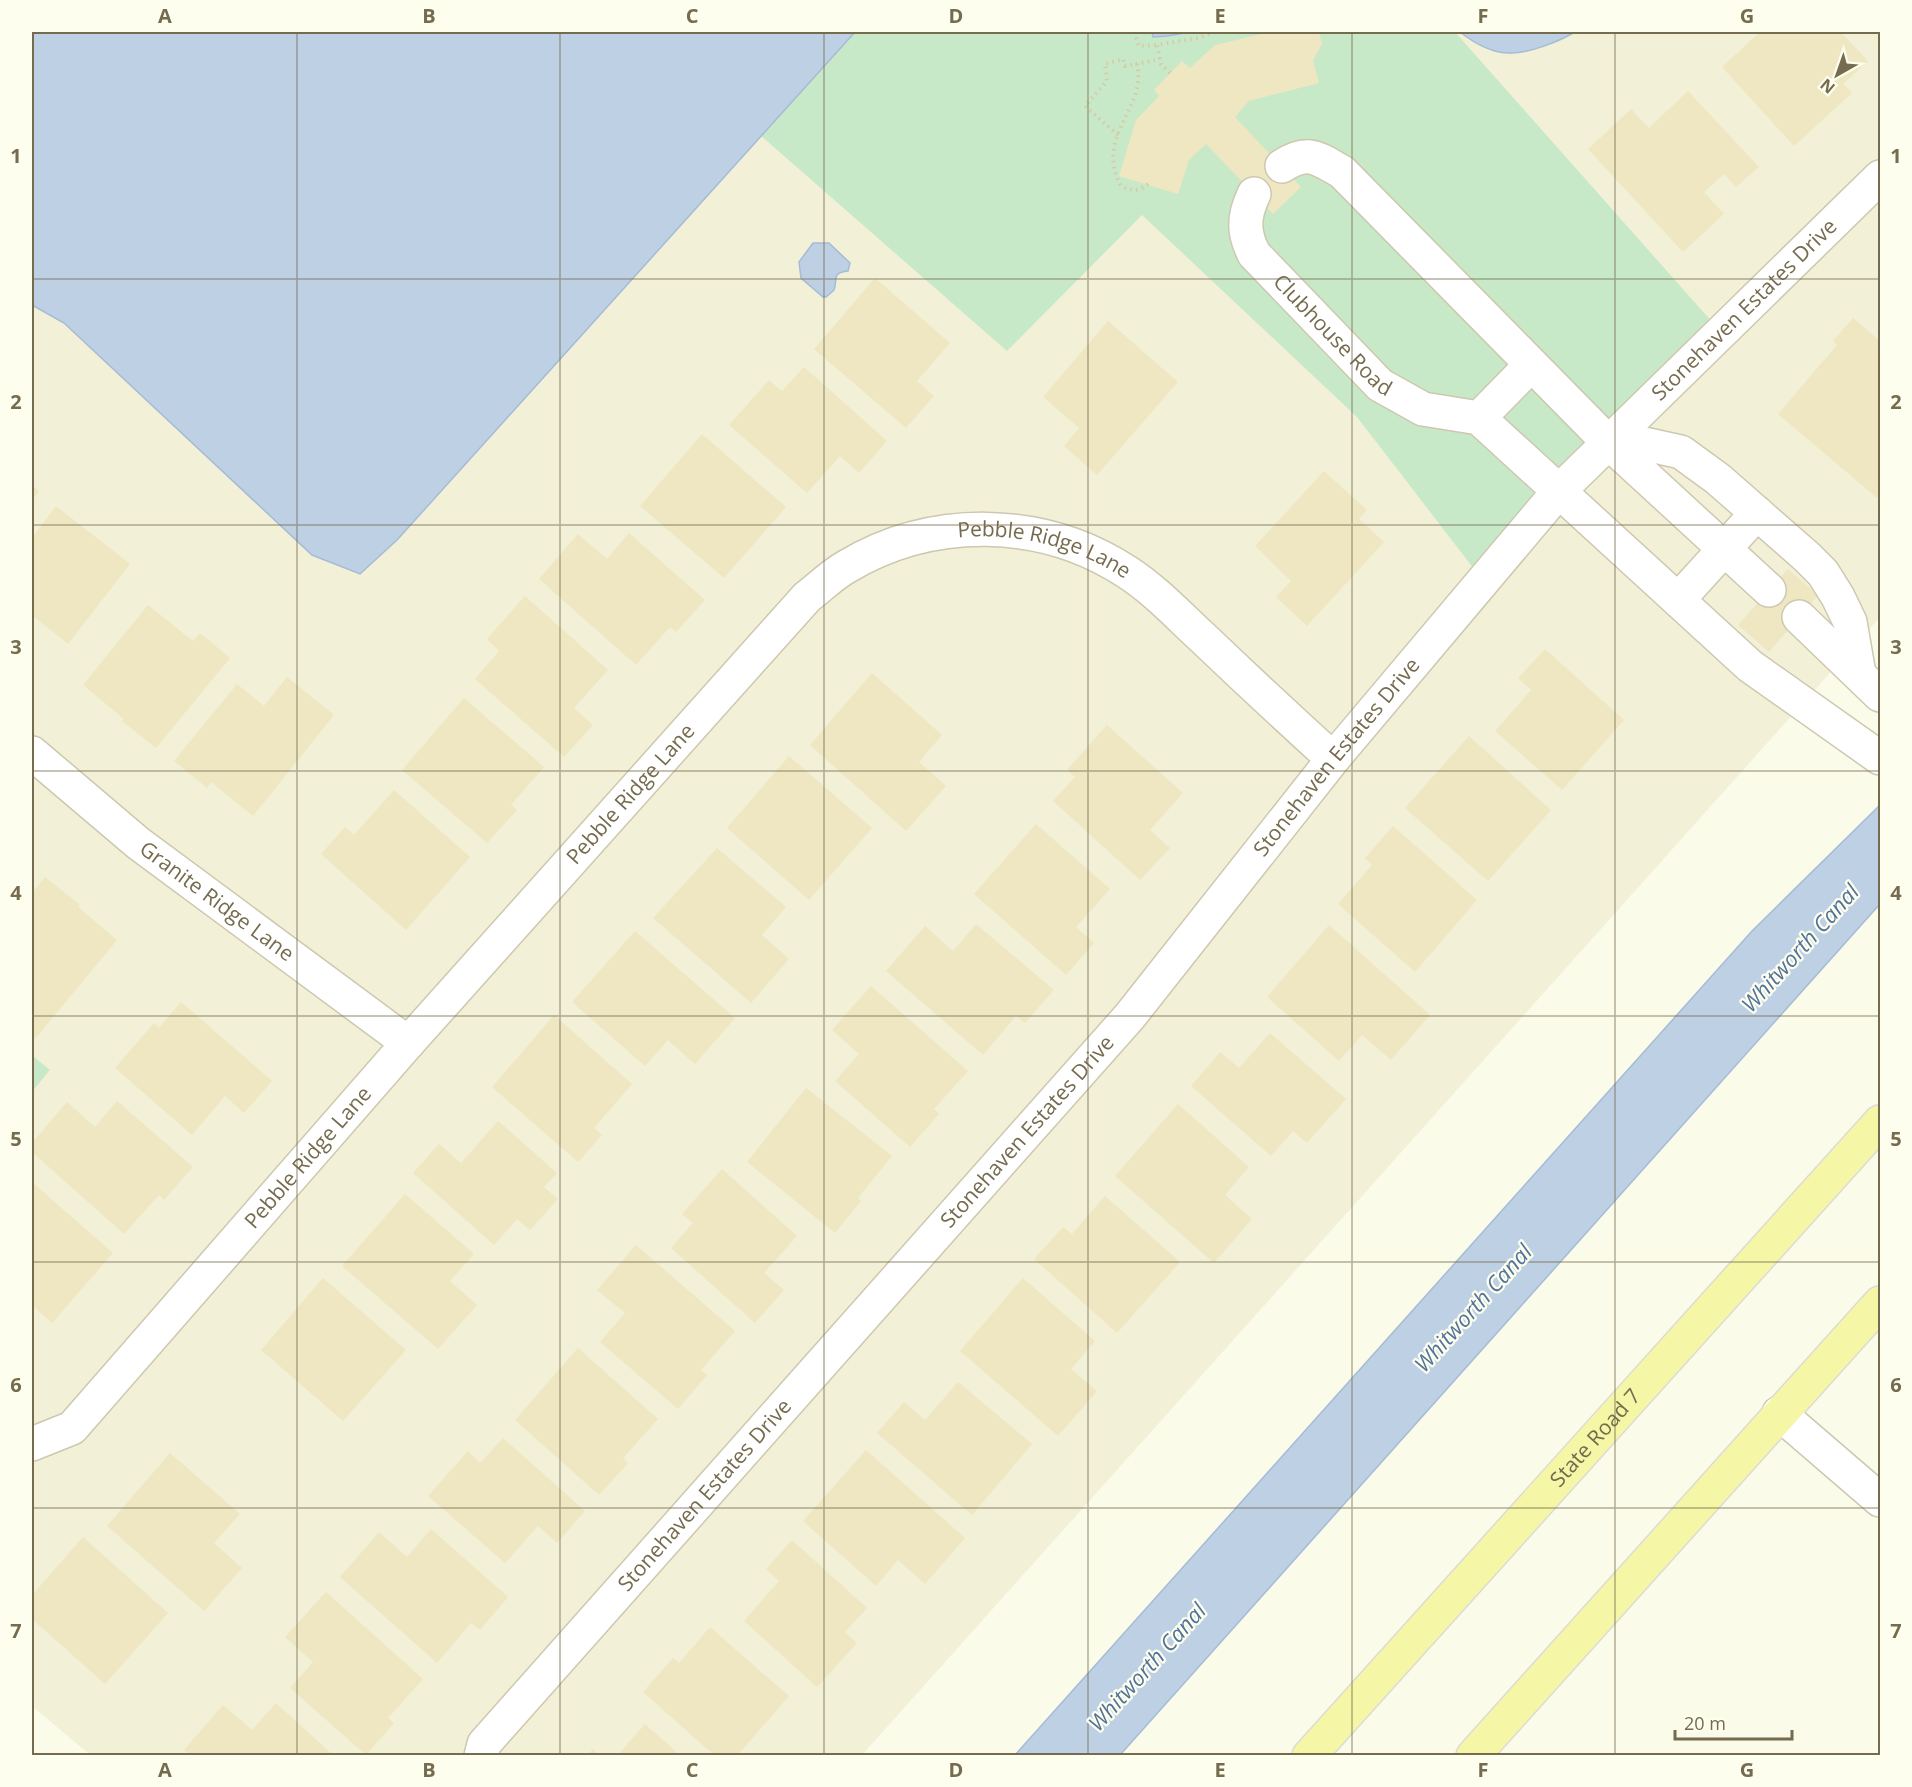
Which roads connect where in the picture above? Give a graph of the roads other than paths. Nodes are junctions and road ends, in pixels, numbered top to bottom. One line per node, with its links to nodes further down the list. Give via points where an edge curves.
1 (1282, 166): 4 (street, via 1303,156 1315,157 1341,172)
2 (1881, 177): 6 (street, Stonehaven Estates Drive)
3 (1254, 194): 5 (street, Clubhouse Road, via 1245,221 1246,238 1254,254 1380,385 1423,409)
4 (1531, 365): 5 (street); 6 (street)
5 (1479, 418): 7 (street)
6 (1608, 442): 7 (street, Stonehaven Estates Drive); 8 (street, via 1640,443 1681,452); 9 (street)
7 (1558, 492): 11 (street); 16 (street, Stonehaven Estates Drive)
8 (1757, 513): 9 (street); 13 (street, via 1823,573 1850,622)
9 (1724, 550): 10 (street); 11 (street)
10 (1769, 590)
11 (1678, 600): 15 (street, via 1750,666)
12 (1799, 617): 13 (street)
13 (1870, 685)
14 (32, 753): 17 (street, Granite Ridge Lane, via 138,843)
15 (1881, 758)
16 (1333, 759): 17 (street, Pebble Ridge Lane, via 1166,604 1128,573 1085,549 1037,534 988,528 938,532 890,545 846,567 807,597); 23 (street, Stonehaven Estates Drive, via 1130,1016 484,1744)
17 (408, 1043): 21 (street, Pebble Ridge Lane, via 72,1428)
18 (1881, 1122): 24 (main road, State Road 7)
19 (1881, 1303): 20 (main road)
20 (1779, 1413): 22 (street); 25 (main road)
21 (32, 1444)
22 (1881, 1500)
23 (481, 1755)
24 (1309, 1755)
25 (1473, 1755)

